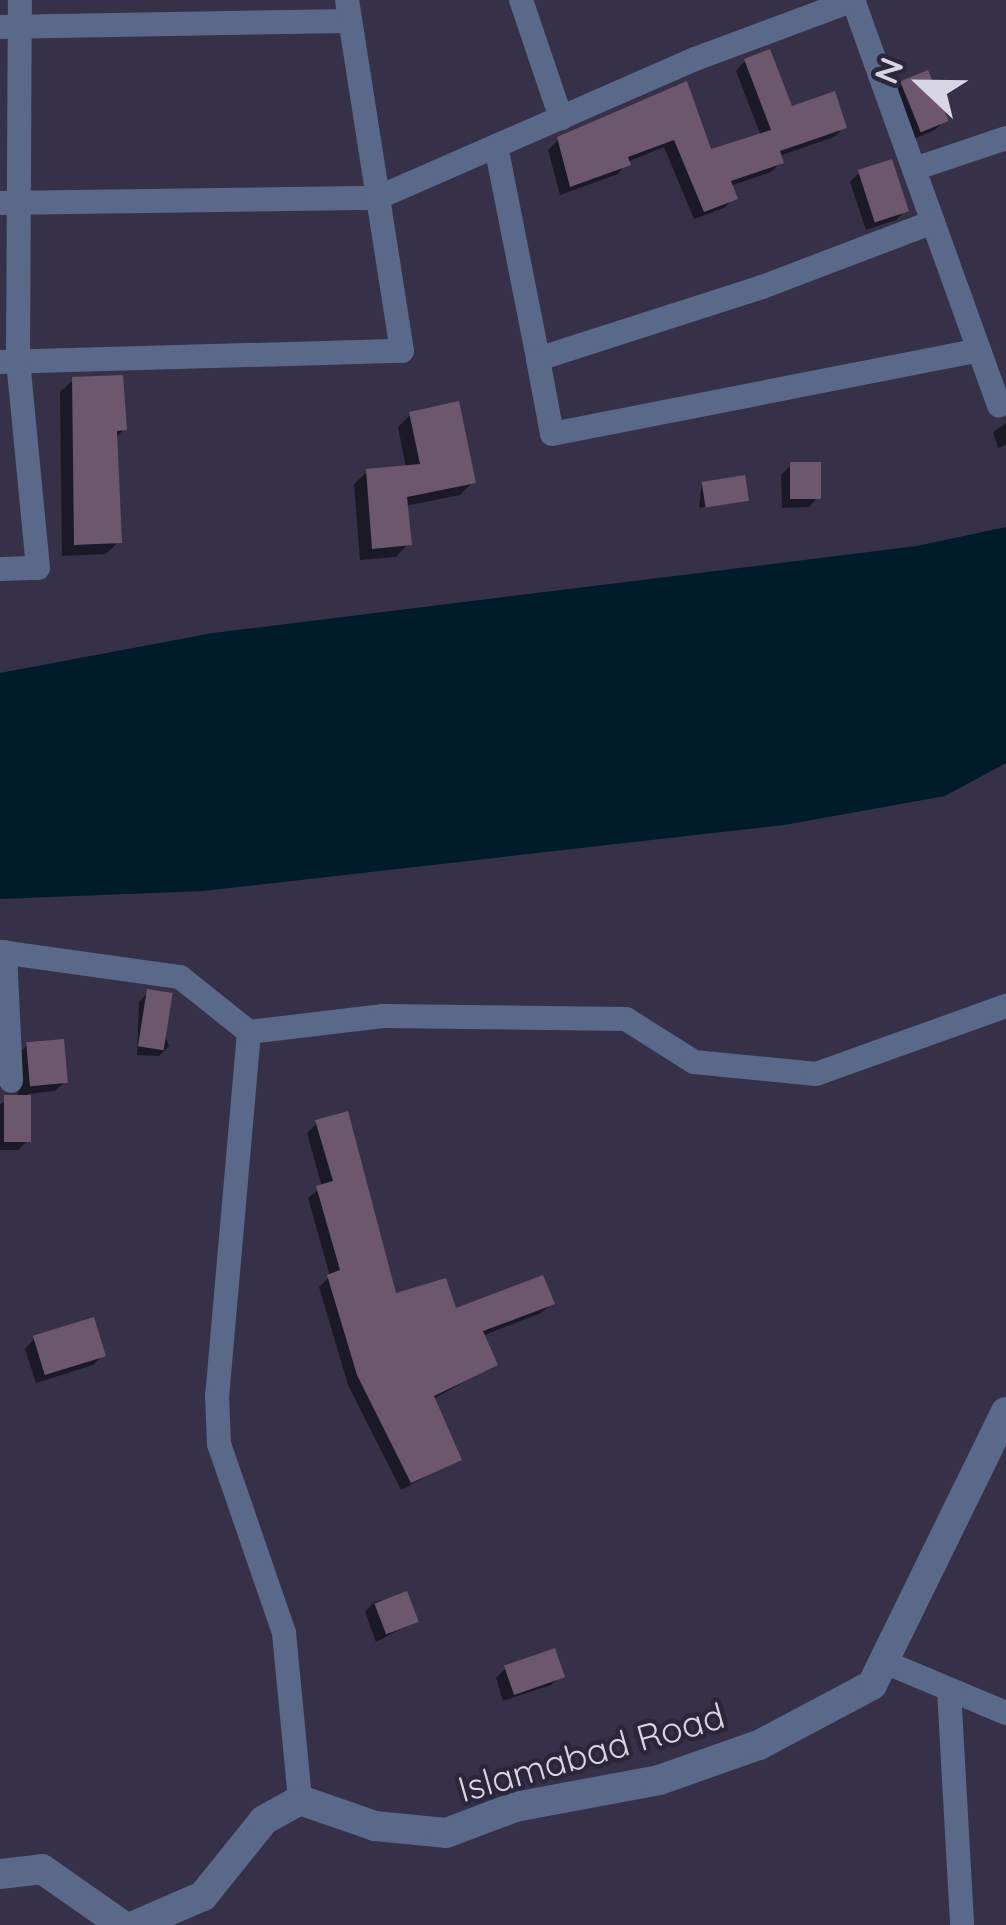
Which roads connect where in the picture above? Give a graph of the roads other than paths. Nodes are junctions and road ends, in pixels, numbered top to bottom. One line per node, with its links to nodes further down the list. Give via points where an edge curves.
1 (20, 0): 5 (street)
2 (521, 0): 6 (street)
3 (853, 0): 6 (street); 9 (street)
4 (349, 10): 5 (street); 10 (street)
5 (11, 27): 11 (street)
6 (560, 118): 8 (street)
7 (1006, 138): 9 (street)
8 (496, 146): 10 (street); 14 (street)
9 (914, 169): 12 (street)
10 (377, 198): 11 (street); 15 (street, via 402,351)
11 (10, 203): 15 (street)
12 (933, 222): 13 (street); 14 (street)
13 (979, 350): 14 (street, via 552,434); 16 (street)
14 (538, 359)
15 (9, 361): 17 (street, via 38,568)
16 (1000, 406)
17 (0, 569)
18 (2, 952): 20 (street, via 180,977); 21 (street)
19 (1006, 1006): 20 (street, via 816,1074 694,1062 626,1018 383,1016)
20 (249, 1032): 26 (street, via 219,1444 284,1633)
21 (10, 1081)
22 (1006, 1412): 23 (street, Islamabad Road)
23 (886, 1663): 24 (street); 26 (street, Islamabad Road, via 872,1685 759,1745 658,1780 514,1807 446,1833 374,1826)
24 (949, 1690): 25 (street); 30 (street)
25 (1006, 1713)
26 (300, 1801): 29 (street, via 264,1820 203,1896)
27 (0, 1874): 28 (street, via 42,1869)
28 (122, 1925)
29 (136, 1925)
30 (962, 1925)

